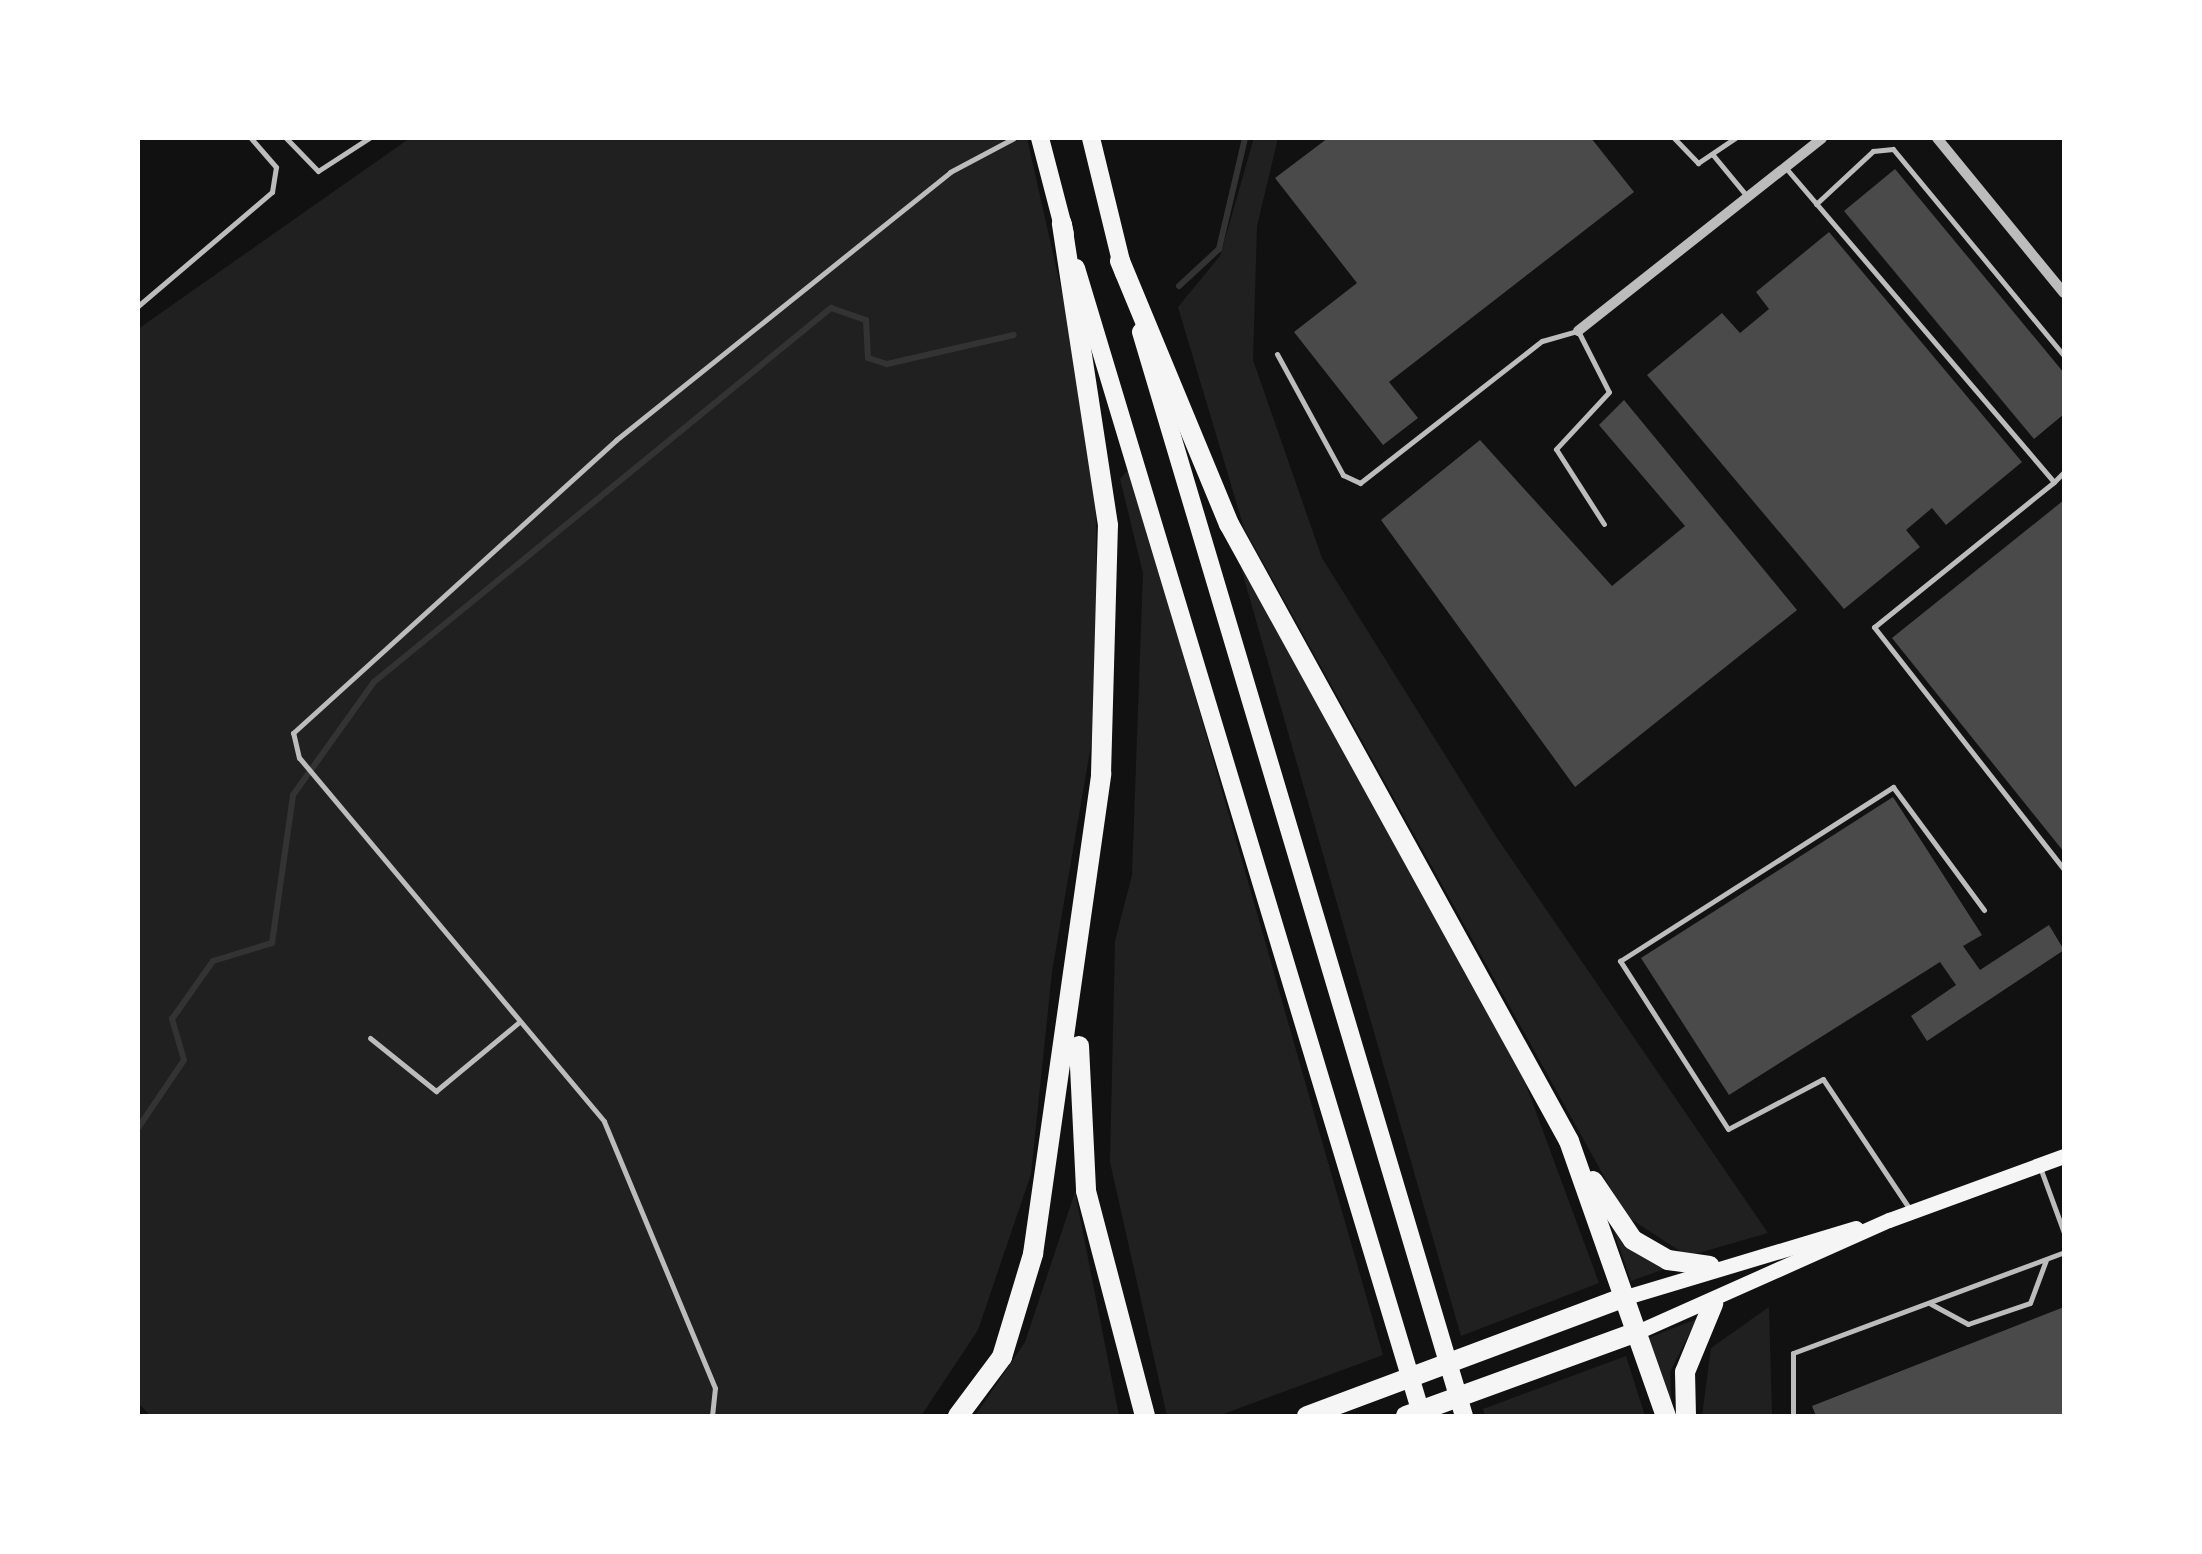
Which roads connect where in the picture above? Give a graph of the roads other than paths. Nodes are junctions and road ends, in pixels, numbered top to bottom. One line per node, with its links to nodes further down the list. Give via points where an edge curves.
1 (251, 138): 18 (lane, via 276,167 272,192)
2 (286, 138): 3 (lane, via 318,170)
3 (370, 138)
4 (1014, 138): 28 (lane, via 950,172 616,440 295,727 299,758)
5 (1040, 138): 15 (highway)
6 (1091, 138): 16 (highway)
7 (1674, 138): 11 (lane, via 1692,160)
8 (1735, 138): 11 (lane)
9 (1822, 138): 12 (street)
10 (1937, 138): 17 (street)
11 (1713, 155): 13 (lane)
12 (1785, 168): 13 (street); 14 (lane)
13 (1748, 197): 19 (street)
14 (1815, 204): 21 (lane, via 1873,152 1893,149); 23 (lane)
15 (1062, 223): 27 (highway, via 1102,454 1110,591); 48 (highway)
16 (1120, 262): 30 (highway, via 1229,524); 49 (highway)
17 (2064, 294)
18 (138, 306)
19 (1578, 331): 20 (lane, via 1542,341 1360,483 1343,475); 24 (lane, via 1609,392 1556,450)
20 (1276, 354)
21 (2064, 356)
22 (2064, 472): 23 (lane)
23 (2054, 482): 25 (lane, via 1874,627)
24 (1604, 524)
25 (2064, 868)
26 (1984, 910): 33 (lane, via 1893,787 1620,961 1728,1129 1822,1079)
27 (1077, 989): 44 (highway, via 1033,1254 1002,1358); 45 (highway, via 1086,1191)
28 (519, 1023): 29 (lane, via 436,1090); 43 (lane, via 604,1122 715,1388)
29 (370, 1038)
30 (1568, 1140): 38 (highway, via 1633,1240 1668,1260); 39 (highway)
31 (2064, 1156): 32 (main road)
32 (2039, 1165): 33 (main road); 35 (lane)
33 (1911, 1212): 34 (main road)
34 (1890, 1220): 38 (main road); 40 (main road)
35 (2064, 1233)
36 (2064, 1252): 37 (lane)
37 (2046, 1260): 41 (lane); 41 (lane, via 2030,1303 1968,1324)
38 (1710, 1266): 39 (main road)
39 (1626, 1297): 42 (highway); 46 (highway)
40 (1714, 1304): 42 (main road); 51 (highway, via 1685,1372)
41 (1931, 1304): 52 (lane, via 1793,1353)
42 (1637, 1332): 47 (highway); 50 (highway)
43 (712, 1416)
44 (958, 1416)
45 (1145, 1416)
46 (1306, 1416)
47 (1406, 1416)
48 (1422, 1416)
49 (1464, 1416)
50 (1666, 1416)
51 (1686, 1416)
52 (1793, 1416)

